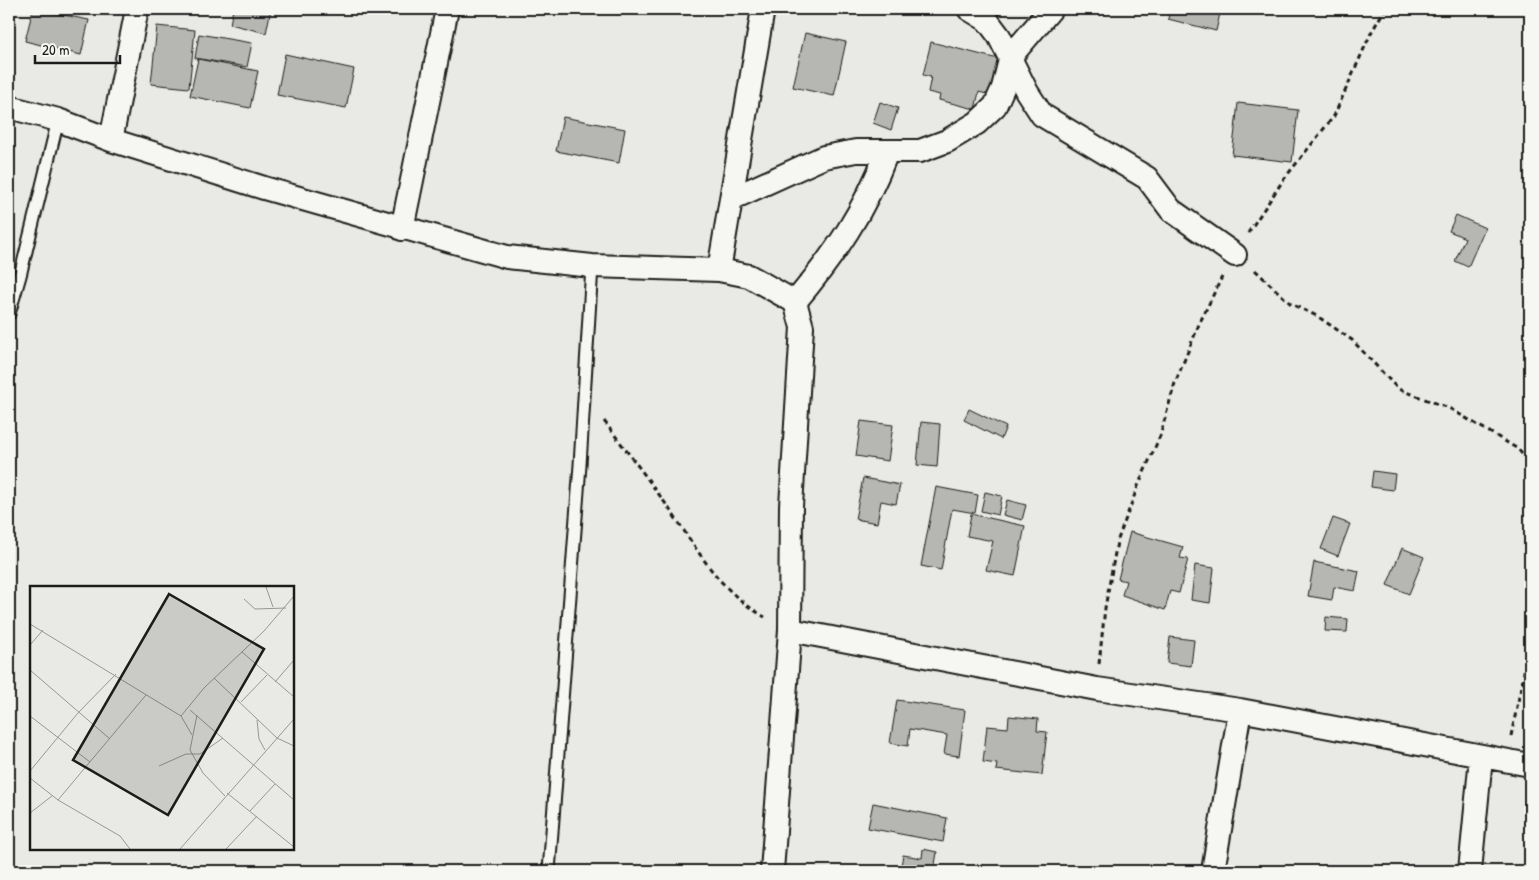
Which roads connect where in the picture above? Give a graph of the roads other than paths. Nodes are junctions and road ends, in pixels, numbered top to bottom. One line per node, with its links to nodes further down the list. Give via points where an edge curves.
1 (138, 9): 9 (street)
2 (447, 9): 12 (street)
3 (763, 9): 11 (street)
4 (969, 9): 6 (street, via 987,20)
5 (1051, 9): 6 (street)
6 (1011, 56): 10 (street, via 995,106 977,123 947,141 920,151); 13 (street, via 1027,92 1042,115 1146,178 1171,210)
7 (9, 107): 8 (street)
8 (58, 120): 9 (street); 17 (lane)
9 (110, 140): 12 (street)
10 (887, 152): 11 (street, via 856,151 824,157); 16 (street, via 876,182 846,237)
11 (731, 199): 15 (street)
12 (402, 229): 14 (street, via 507,257)
13 (1234, 255)
14 (592, 266): 15 (street); 22 (lane)
15 (719, 270): 16 (street, via 749,276)
16 (795, 302): 18 (street, via 802,327 791,506)
17 (9, 314)
18 (790, 630): 19 (street, via 1097,689); 23 (street)
19 (1240, 710): 20 (street); 24 (street)
20 (1481, 757): 21 (street); 25 (street)
21 (1530, 765)
22 (549, 871)
23 (772, 871)
24 (1213, 871)
25 (1470, 871)

